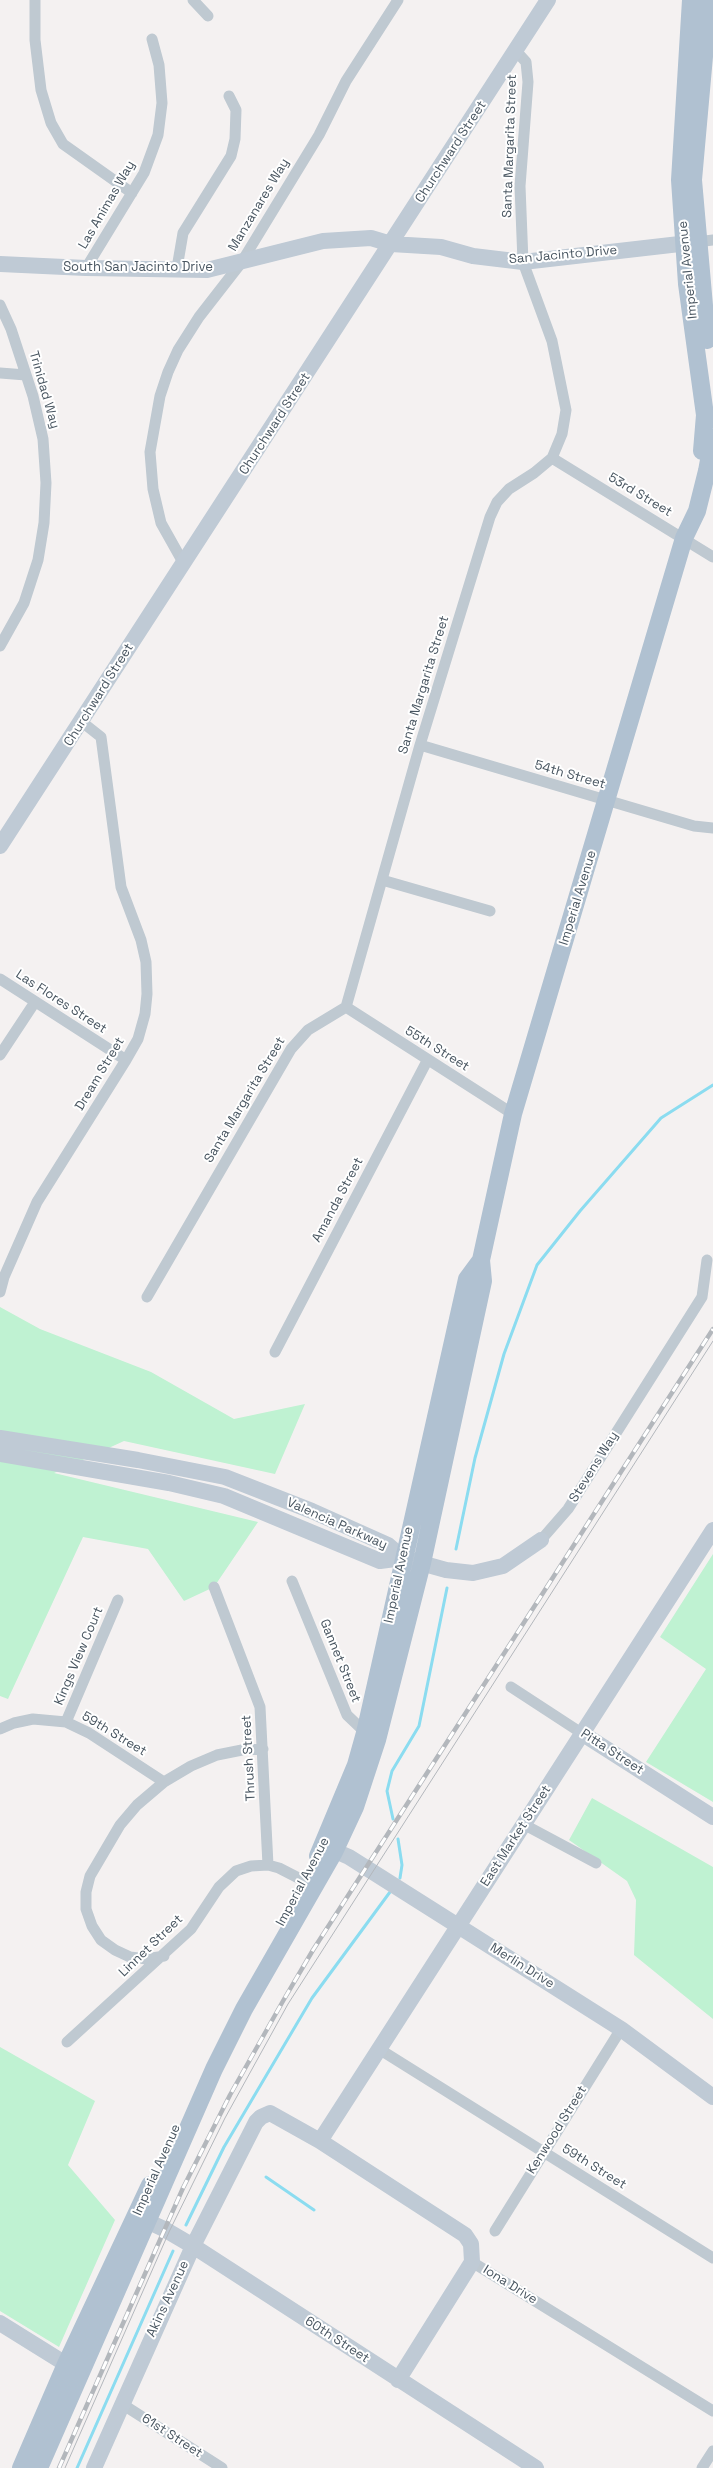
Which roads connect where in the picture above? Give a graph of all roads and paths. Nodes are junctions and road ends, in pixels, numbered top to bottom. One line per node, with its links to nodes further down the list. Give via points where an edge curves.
1 (35, 0): 11 (street, via 35,40 41,90 51,123 63,144)
2 (194, 0): 7 (street)
3 (398, 0): 15 (street, Manzanares Way, via 346,81 319,134)
4 (548, 0): 9 (street, Churchward Street)
5 (691, 0): 12 (main road, Imperial Avenue, via 680,180)
6 (708, 0): 12 (main road, Imperial Avenue, via 693,180)
7 (208, 16)
8 (152, 39): 11 (street, Las Animas Way, via 159,65 162,103 158,135 144,173)
9 (516, 51): 13 (street, Churchward Street); 14 (street, Santa Margarita Street, via 526,62 528,82 520,186)
10 (229, 96): 18 (street, via 236,110 235,139 231,156 183,234)
11 (132, 193): 17 (street, Las Animas Way)
12 (698, 242): 14 (street, San Jacinto Drive); 22 (main road, Imperial Avenue); 25 (main road, Imperial Avenue, via 687,284 705,415 701,457 687,508)
13 (391, 244): 14 (street, San Jacinto Drive, via 441,247 472,256); 15 (street, South San Jacinto Drive, via 371,238 323,241); 27 (street, Churchward Street)
14 (523, 262): 24 (street, Santa Margarita Street, via 552,341 566,410 560,440)
15 (241, 263): 18 (street, South San Jacinto Drive, via 207,270); 27 (street, Manzanares Way, via 199,317 178,350 160,396 154,424 150,452 153,489 161,523)
16 (0, 264): 17 (street, South San Jacinto Drive)
17 (86, 268): 18 (street, South San Jacinto Drive)
18 (177, 268)
19 (0, 305): 21 (street, Trinidad Way)
20 (0, 373): 21 (street)
21 (26, 375): 28 (street, Trinidad Way, via 43,439 46,483 44,523 38,560 29,590)
22 (713, 393)
23 (713, 438): 25 (main road, Imperial Avenue, via 697,511)
24 (552, 458): 25 (street, 53rd Street); 30 (street, Santa Margarita Street, via 509,489 497,502 490,517)
25 (684, 538): 26 (street, 53rd Street); 31 (main road, Imperial Avenue)
26 (713, 557)
27 (184, 564): 29 (street, Churchward Street)
28 (0, 646)
29 (82, 722): 33 (street, Churchward Street); 40 (street, Dream Street, via 101,737 121,887 141,940 146,962 145,1014 138,1039)
30 (420, 744): 31 (street, 54th Street); 34 (street, Santa Margarita Street)
31 (607, 800): 32 (street, 54th Street, via 694,826); 42 (main road, Imperial Avenue)
32 (711, 825)
33 (0, 846)
34 (382, 880): 35 (street); 38 (street, Santa Margarita Street)
35 (490, 911)
36 (0, 979): 37 (street, Las Flores Street)
37 (34, 1002): 39 (street); 40 (street, Las Flores Street)
38 (346, 1007): 41 (street, 55th Street); 46 (street, Santa Margarita Street, via 308,1030 291,1049)
39 (0, 1055)
40 (126, 1060): 45 (street, Dream Street, via 37,1202 4,1277)
41 (427, 1061): 42 (street, 55th Street); 47 (street, Amanda Street)
42 (513, 1114): 43 (main road, Imperial Avenue)
43 (481, 1260): 52 (main road, Imperial Avenue, via 467,1279); 53 (main road, Imperial Avenue, via 483,1281)
44 (706, 1260): 51 (street, Stevens Way, via 702,1297 568,1509)
45 (0, 1292)
46 (147, 1297)
47 (275, 1352)
48 (0, 1438): 52 (street, Valencia Parkway, via 225,1477 312,1511 388,1545)
49 (0, 1454): 52 (street, Valencia Parkway, via 169,1483 224,1496 380,1561)
50 (713, 1530): 60 (street, East Market Street)
51 (541, 1540): 53 (street, Stevens Way, via 504,1566 473,1573)
52 (403, 1558): 53 (street, Stevens Way); 61 (main road, Imperial Avenue)
53 (422, 1563): 61 (main road, Imperial Avenue)
54 (292, 1581): 61 (street, Gannet Street, via 347,1715)
55 (214, 1587): 62 (street, Thrush Street, via 260,1707)
56 (118, 1600): 58 (street, Kings View Court)
57 (512, 1687): 60 (street, Pitta Street)
58 (66, 1722): 59 (street, 59th Street, via 44,1719 22,1721); 63 (street, 59th Street, via 89,1733)
59 (0, 1729)
60 (583, 1734): 64 (street, Pitta Street); 65 (street, East Market Street)
61 (371, 1736): 66 (main road, Imperial Avenue, via 355,1807)
62 (263, 1749): 63 (street, via 218,1755 191,1766); 68 (street, Thrush Street)
63 (164, 1782): 71 (street, via 137,1805 120,1825 90,1876 86,1901 94,1929 101,1940 115,1950 139,1958)
64 (713, 1817)
65 (524, 1824): 67 (street); 70 (street, East Market Street)
66 (329, 1849): 69 (main road, Imperial Avenue); 70 (street, Merlin Drive, via 349,1857)
67 (596, 1863)
68 (268, 1865): 69 (street, Linnet Street); 71 (street, Linnet Street, via 243,1868 224,1881 191,1930)
69 (310, 1883): 79 (main road, Imperial Avenue, via 214,2069)
70 (458, 1926): 72 (street, Merlin Drive); 74 (street, East Market Street)
71 (164, 1956): 73 (street, Linnet Street)
72 (621, 2029): 75 (street, Merlin Drive); 78 (street, Kenwood Street)
73 (67, 2042)
74 (379, 2049): 77 (street, East Market Street); 78 (street, 59th Street)
75 (713, 2097)
76 (250, 2135): 77 (street, Iona Drive, via 256,2122 270,2113); 81 (street, Akins Avenue)
77 (320, 2141): 83 (street, Iona Drive, via 466,2235 471,2244)
78 (543, 2152): 80 (street, Kenwood Street); 82 (street, 59th Street)
79 (142, 2219): 81 (street, 60th Street); 85 (main road, Imperial Avenue)
80 (494, 2231)
81 (192, 2246): 86 (street, 60th Street); 87 (street, Akins Avenue)
82 (713, 2258)
83 (472, 2262): 86 (street); 88 (street, Iona Drive)
84 (0, 2323): 85 (street)
85 (73, 2369): 90 (main road, Imperial Avenue); 91 (main road, Imperial Avenue)
86 (398, 2380): 94 (street, 60th Street)
87 (122, 2404): 92 (street, Akins Avenue); 93 (street, 61st Street)
88 (713, 2411)
89 (713, 2451): 95 (street)
90 (21, 2468)
91 (39, 2468)
92 (94, 2468)
93 (222, 2468)
94 (536, 2468)
95 (702, 2468)

